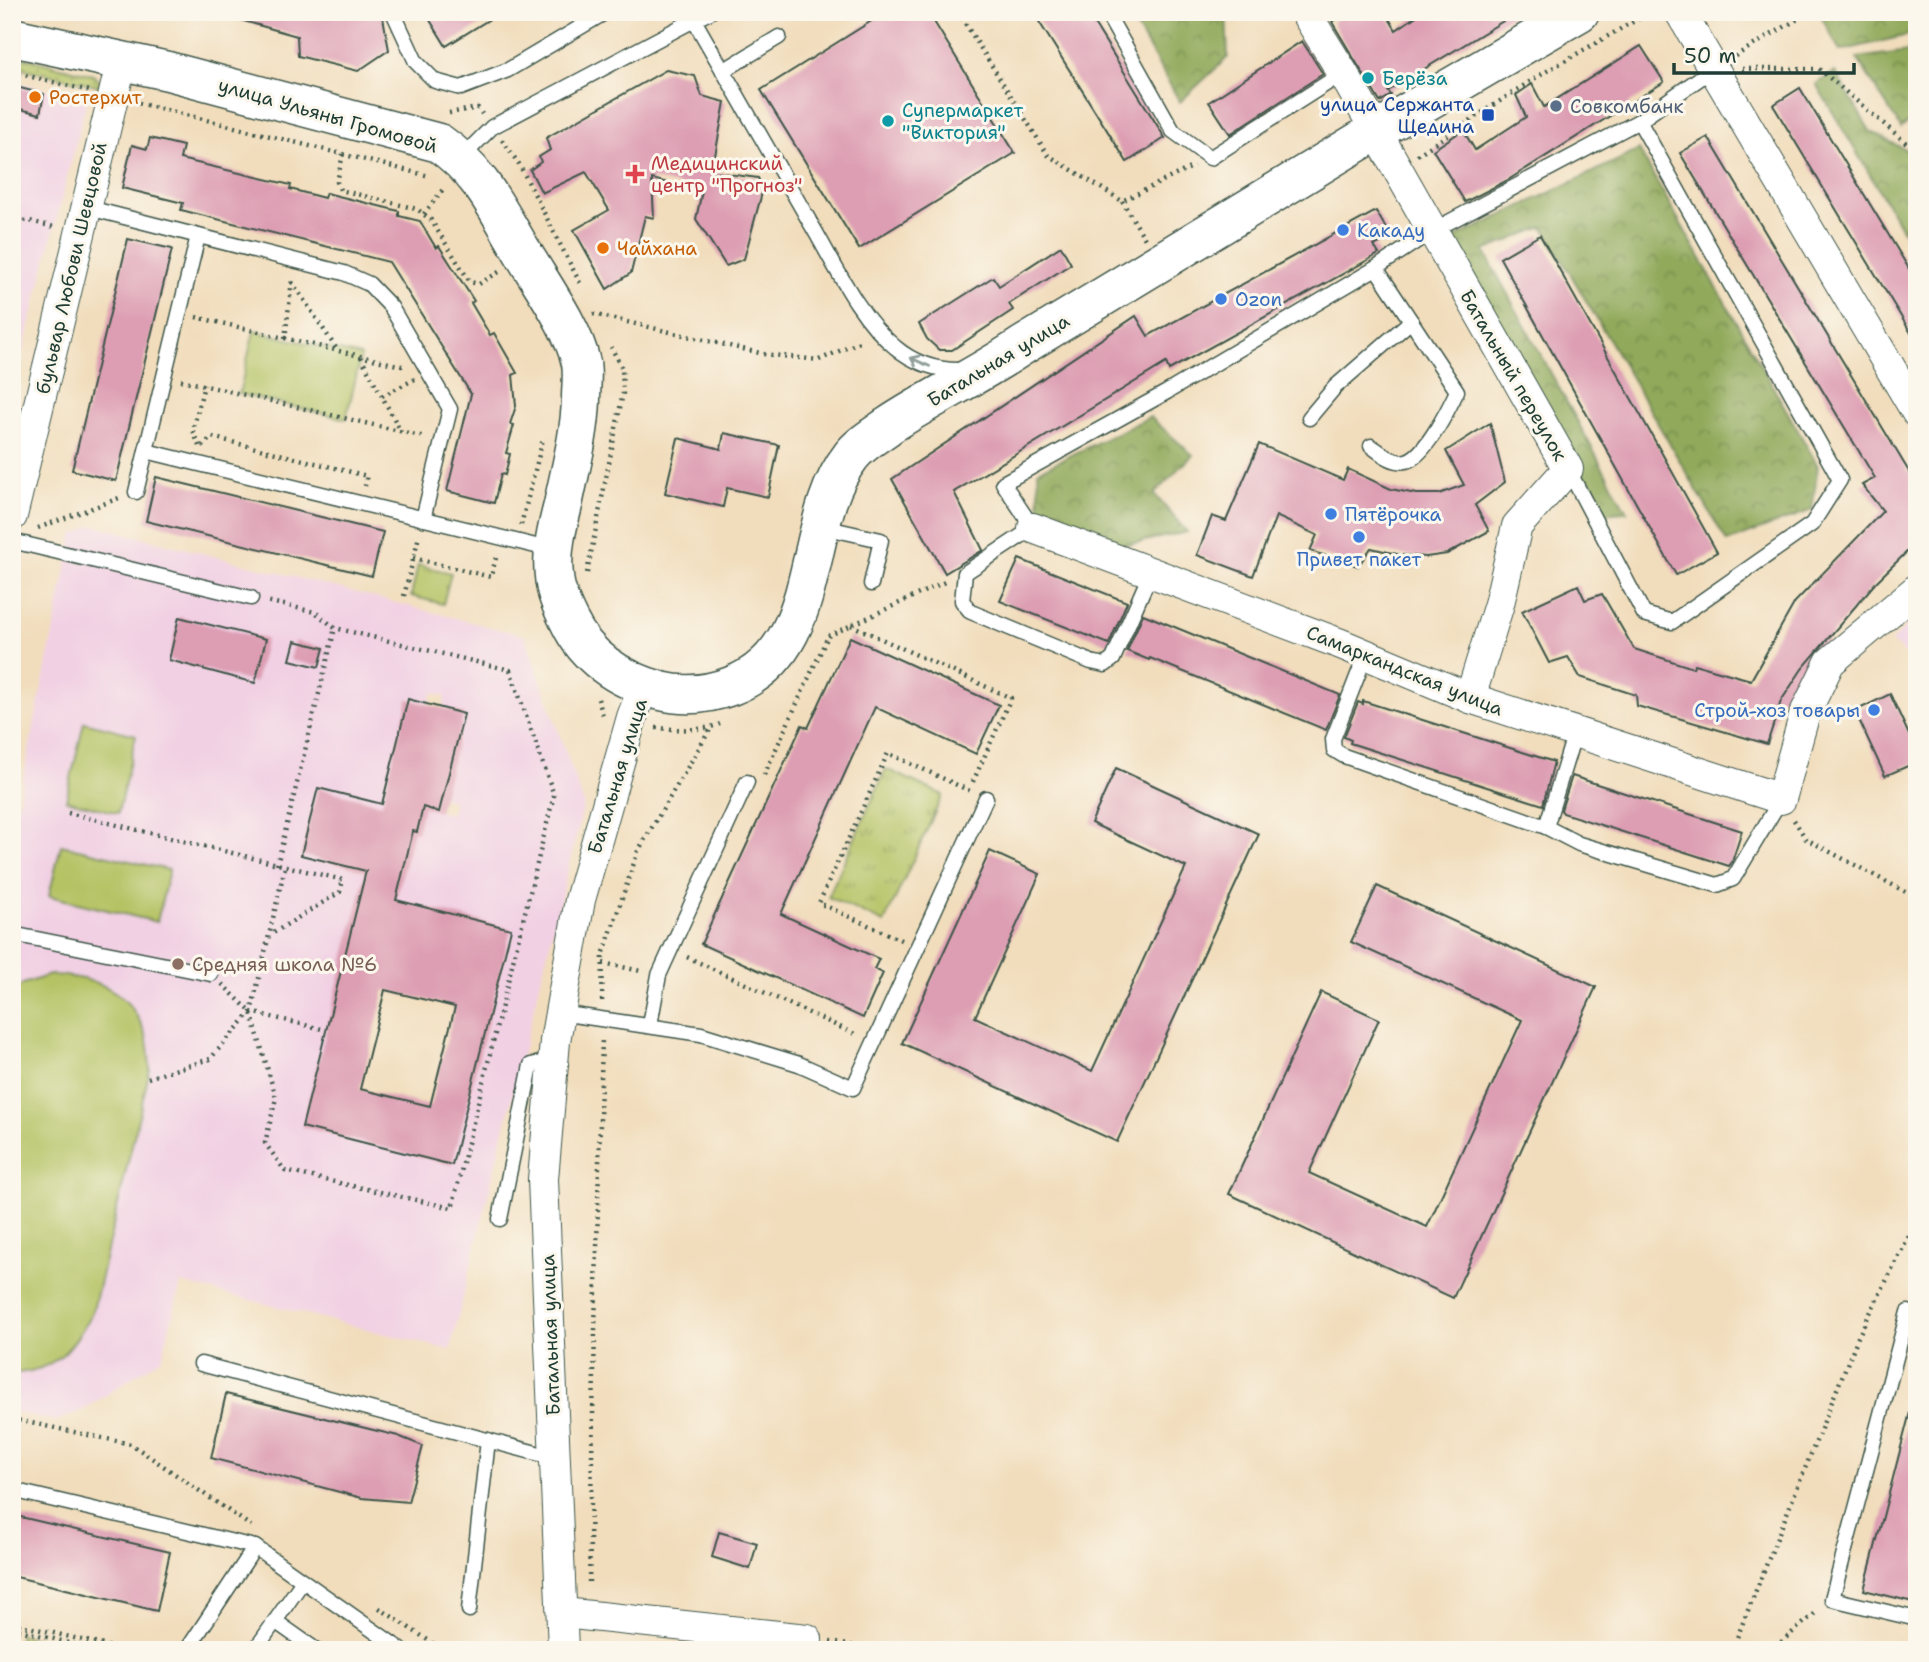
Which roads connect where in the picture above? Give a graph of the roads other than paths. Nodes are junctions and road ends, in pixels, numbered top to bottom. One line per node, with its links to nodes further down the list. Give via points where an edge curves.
1 (393, 12): 2 (lane, via 416,62 435,81 460,88 508,70)
2 (606, 12)
3 (710, 12): 8 (lane)
4 (1106, 12): 14 (lane, via 1173,131 1210,158)
5 (1305, 12): 14 (street, Батальный переулок)
6 (1580, 12): 16 (main road, Батальная улица)
7 (1680, 12): 12 (street)
8 (694, 20): 13 (lane); 17 (lane, via 492,127)
9 (13, 30): 11 (main road, улица Ульяны Громовой)
10 (779, 37): 13 (lane)
11 (122, 61): 17 (main road, улица Ульяны Громовой, via 439,144); 18 (street, бульвар Любови Шевцовой)
12 (1713, 69): 15 (lane); 24 (street)
13 (723, 71): 23 (lane, one-way to 13, via 925,365 881,333 860,305)
14 (1343, 73): 16 (street, Батальный переулок)
15 (1639, 121): 19 (lane); 28 (lane, via 1840,480 1812,524 1672,622 1644,614)
16 (1376, 131): 19 (street, Батальный переулок); 23 (main road, Батальная улица)
17 (453, 172): 35 (main road, улица Ульяны Громовой, via 481,181 563,321 580,360 580,424)
18 (85, 207): 20 (lane); 31 (street, бульвар Любови Шевцовой)
19 (1432, 231): 21 (lane); 28 (street, Батальный переулок)
20 (198, 236): 27 (lane); 30 (lane, via 344,273 369,284 391,307 450,409)
21 (1376, 268): 22 (lane); 33 (lane, via 1003,483)
22 (1411, 321): 25 (lane, via 1335,387); 26 (lane, via 1457,391 1420,452 1406,461 1392,460)
23 (986, 370): 32 (main road, Батальная улица, via 908,413 852,454 830,492)
24 (1917, 413)
25 (1309, 418)
26 (1371, 446)
27 (145, 451): 29 (lane); 30 (lane)
28 (1568, 468): 41 (street, Батальный переулок, via 1517,526)
29 (136, 492)
30 (423, 519): 35 (lane)
31 (25, 522)
32 (822, 527): 37 (lane, via 881,540); 42 (main road, Батальная улица, via 798,616 780,649 755,676 711,694)
33 (1033, 528): 36 (street, Самаркандская улица); 36 (lane, via 965,573 962,601 971,612 1091,662 1105,665 1113,660)
34 (12, 541): 39 (lane)
35 (554, 550): 42 (main road, улица Ульяны Громовой, via 559,601 581,644)
36 (1151, 572): 40 (street, Самаркандская улица)
37 (872, 584)
38 (1917, 589): 46 (street, via 1830,662 1805,713)
39 (251, 598)
40 (1366, 654): 41 (street, Самаркандская улица); 47 (lane, via 1333,739 1334,750)
41 (1470, 698): 43 (street, Самаркандская улица)
42 (638, 702): 50 (street, Батальная улица, via 580,900)
43 (1575, 732): 46 (street, Самаркандская улица); 47 (lane)
44 (747, 782): 51 (lane, via 659,975)
45 (986, 798): 51 (lane, via 853,1088 751,1047)
46 (1780, 799): 47 (lane, via 1733,879 1717,885 1578,844)
47 (1546, 827)
48 (12, 934): 49 (lane)
49 (211, 974)
50 (560, 1013): 51 (lane); 52 (street, Батальная улица)
51 (650, 1025)
52 (554, 1060): 53 (lane, via 531,1065); 57 (street, Батальная улица, via 543,1179)
53 (500, 1219)
54 (1917, 1314): 63 (lane, via 1908,1312 1832,1599)
55 (201, 1364): 56 (lane)
56 (488, 1440): 57 (lane); 61 (lane)
57 (555, 1458): 62 (street, Батальная улица)
58 (12, 1490): 59 (lane)
59 (254, 1547): 60 (lane); 66 (lane)
60 (303, 1581): 64 (lane); 69 (lane)
61 (469, 1610)
62 (576, 1614): 65 (street); 70 (street, Батальная улица)
63 (1917, 1619)
64 (275, 1621): 67 (lane); 68 (lane)
65 (806, 1644)
66 (187, 1650)
67 (255, 1650)
68 (316, 1650)
69 (401, 1650)
70 (563, 1650)

